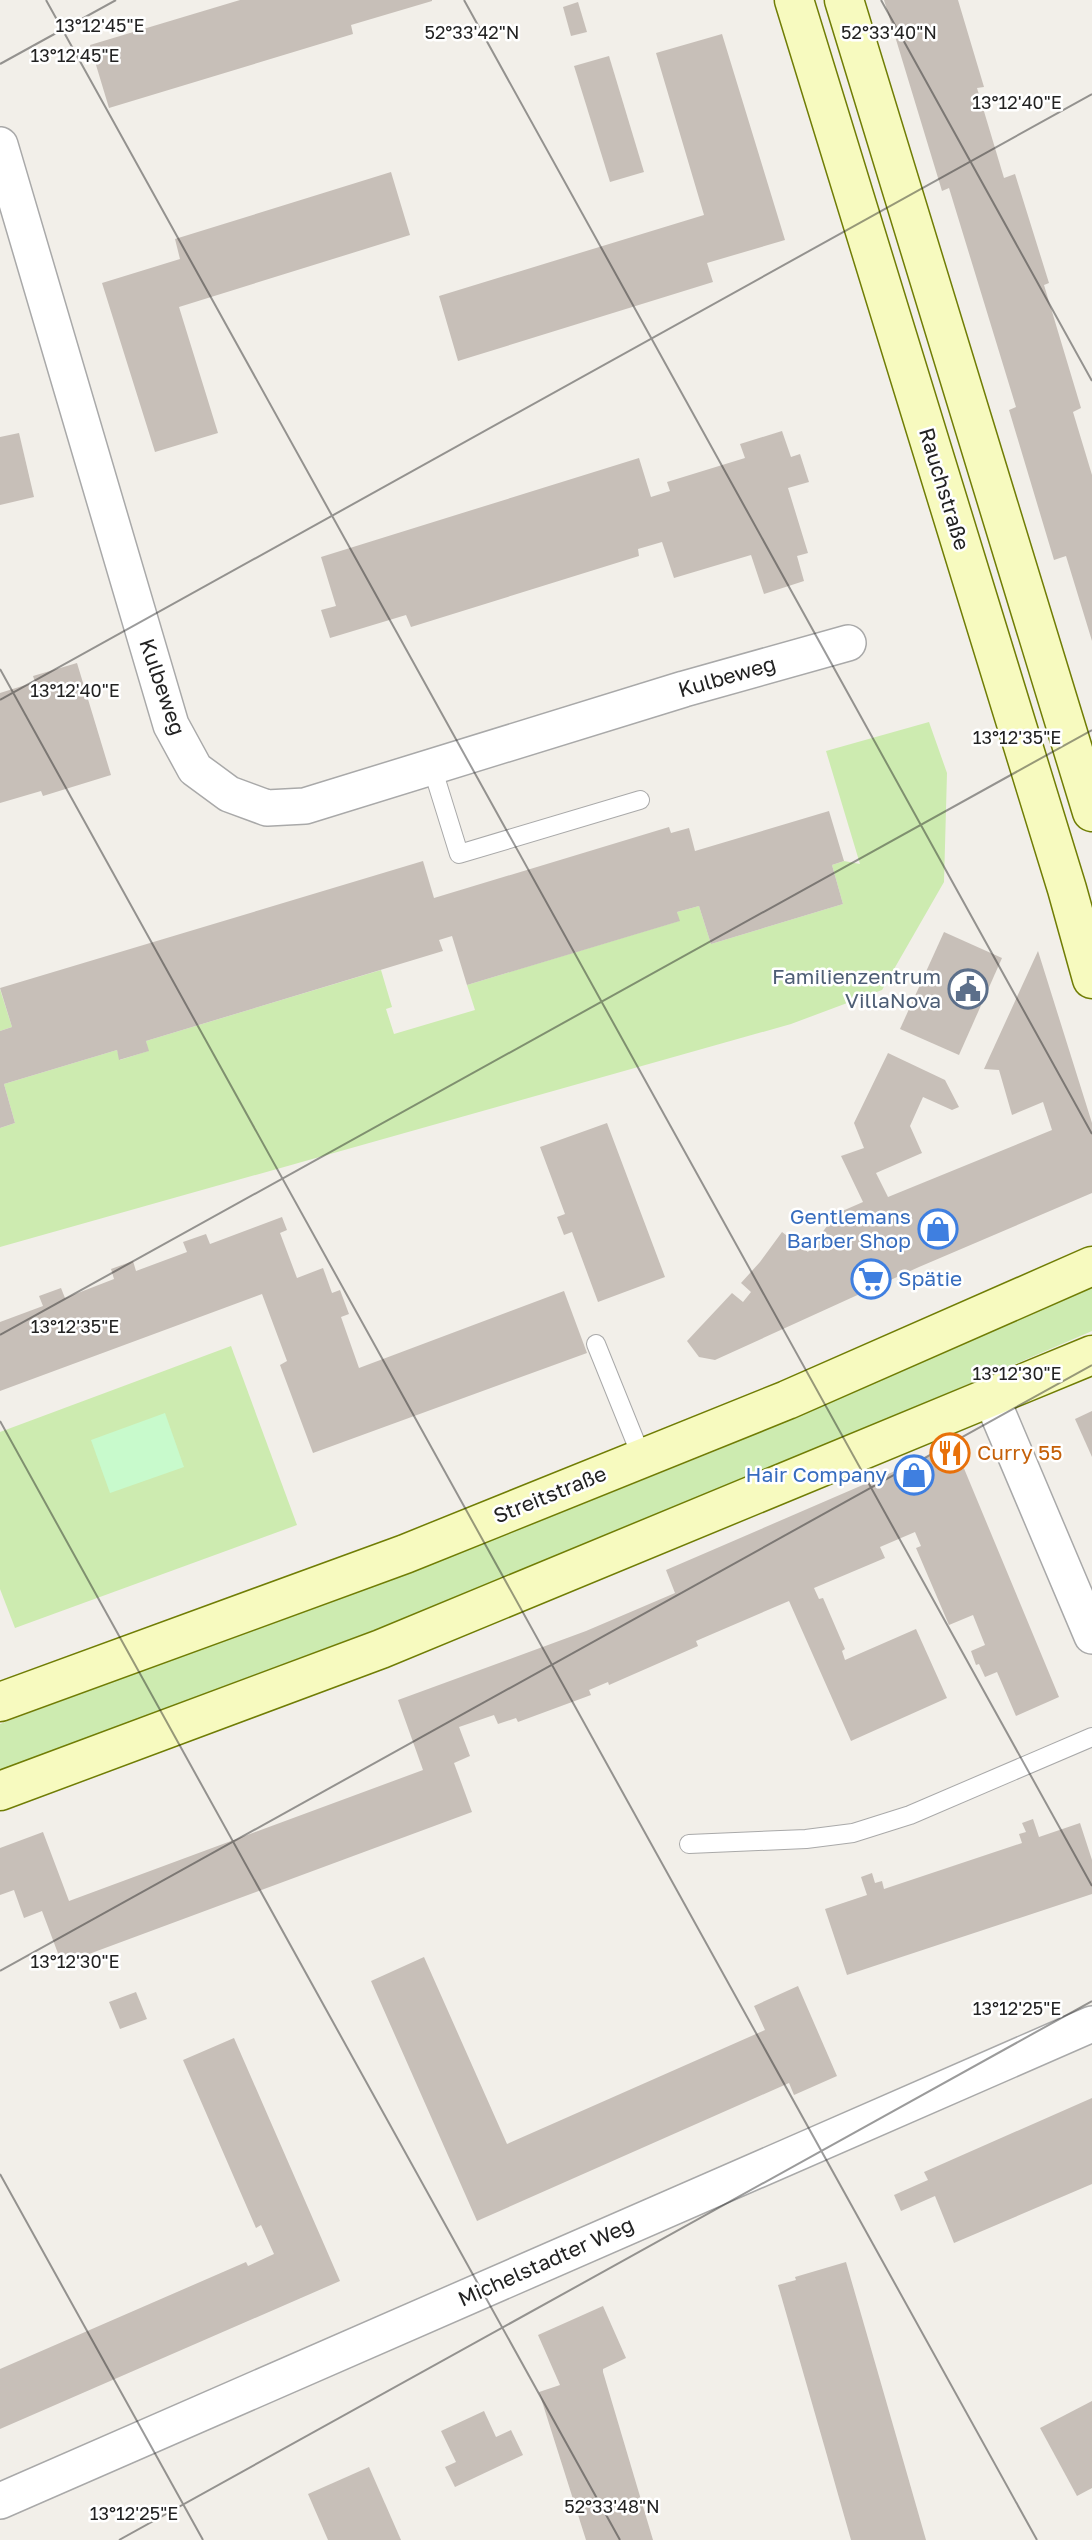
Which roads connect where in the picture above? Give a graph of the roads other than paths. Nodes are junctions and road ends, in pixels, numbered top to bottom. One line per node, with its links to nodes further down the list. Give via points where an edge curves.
1 (794, 0): 8 (main road, Rauchstraße)
2 (844, 0): 7 (main road)
3 (0, 145): 5 (street, Kulbeweg, via 171,725 195,769 229,794 267,808 305,806)
4 (848, 643): 5 (street, Kulbeweg)
5 (432, 767): 6 (lane, via 459,855)
6 (640, 800)
7 (1092, 812)
8 (1092, 979)
9 (1092, 1266): 13 (main road, Streitstraße)
10 (596, 1344): 13 (lane)
11 (1092, 1354): 12 (main road)
12 (990, 1395): 14 (street); 17 (main road, via 381,1650)
13 (642, 1458): 15 (main road, Streitstraße, via 405,1554)
14 (1092, 1636)
15 (0, 1702)
16 (1092, 1737): 18 (lane, via 910,1815 853,1833)
17 (0, 1791)
18 (689, 1844)
19 (1092, 2024): 20 (street, Michelstadter Weg)
20 (0, 2501)

